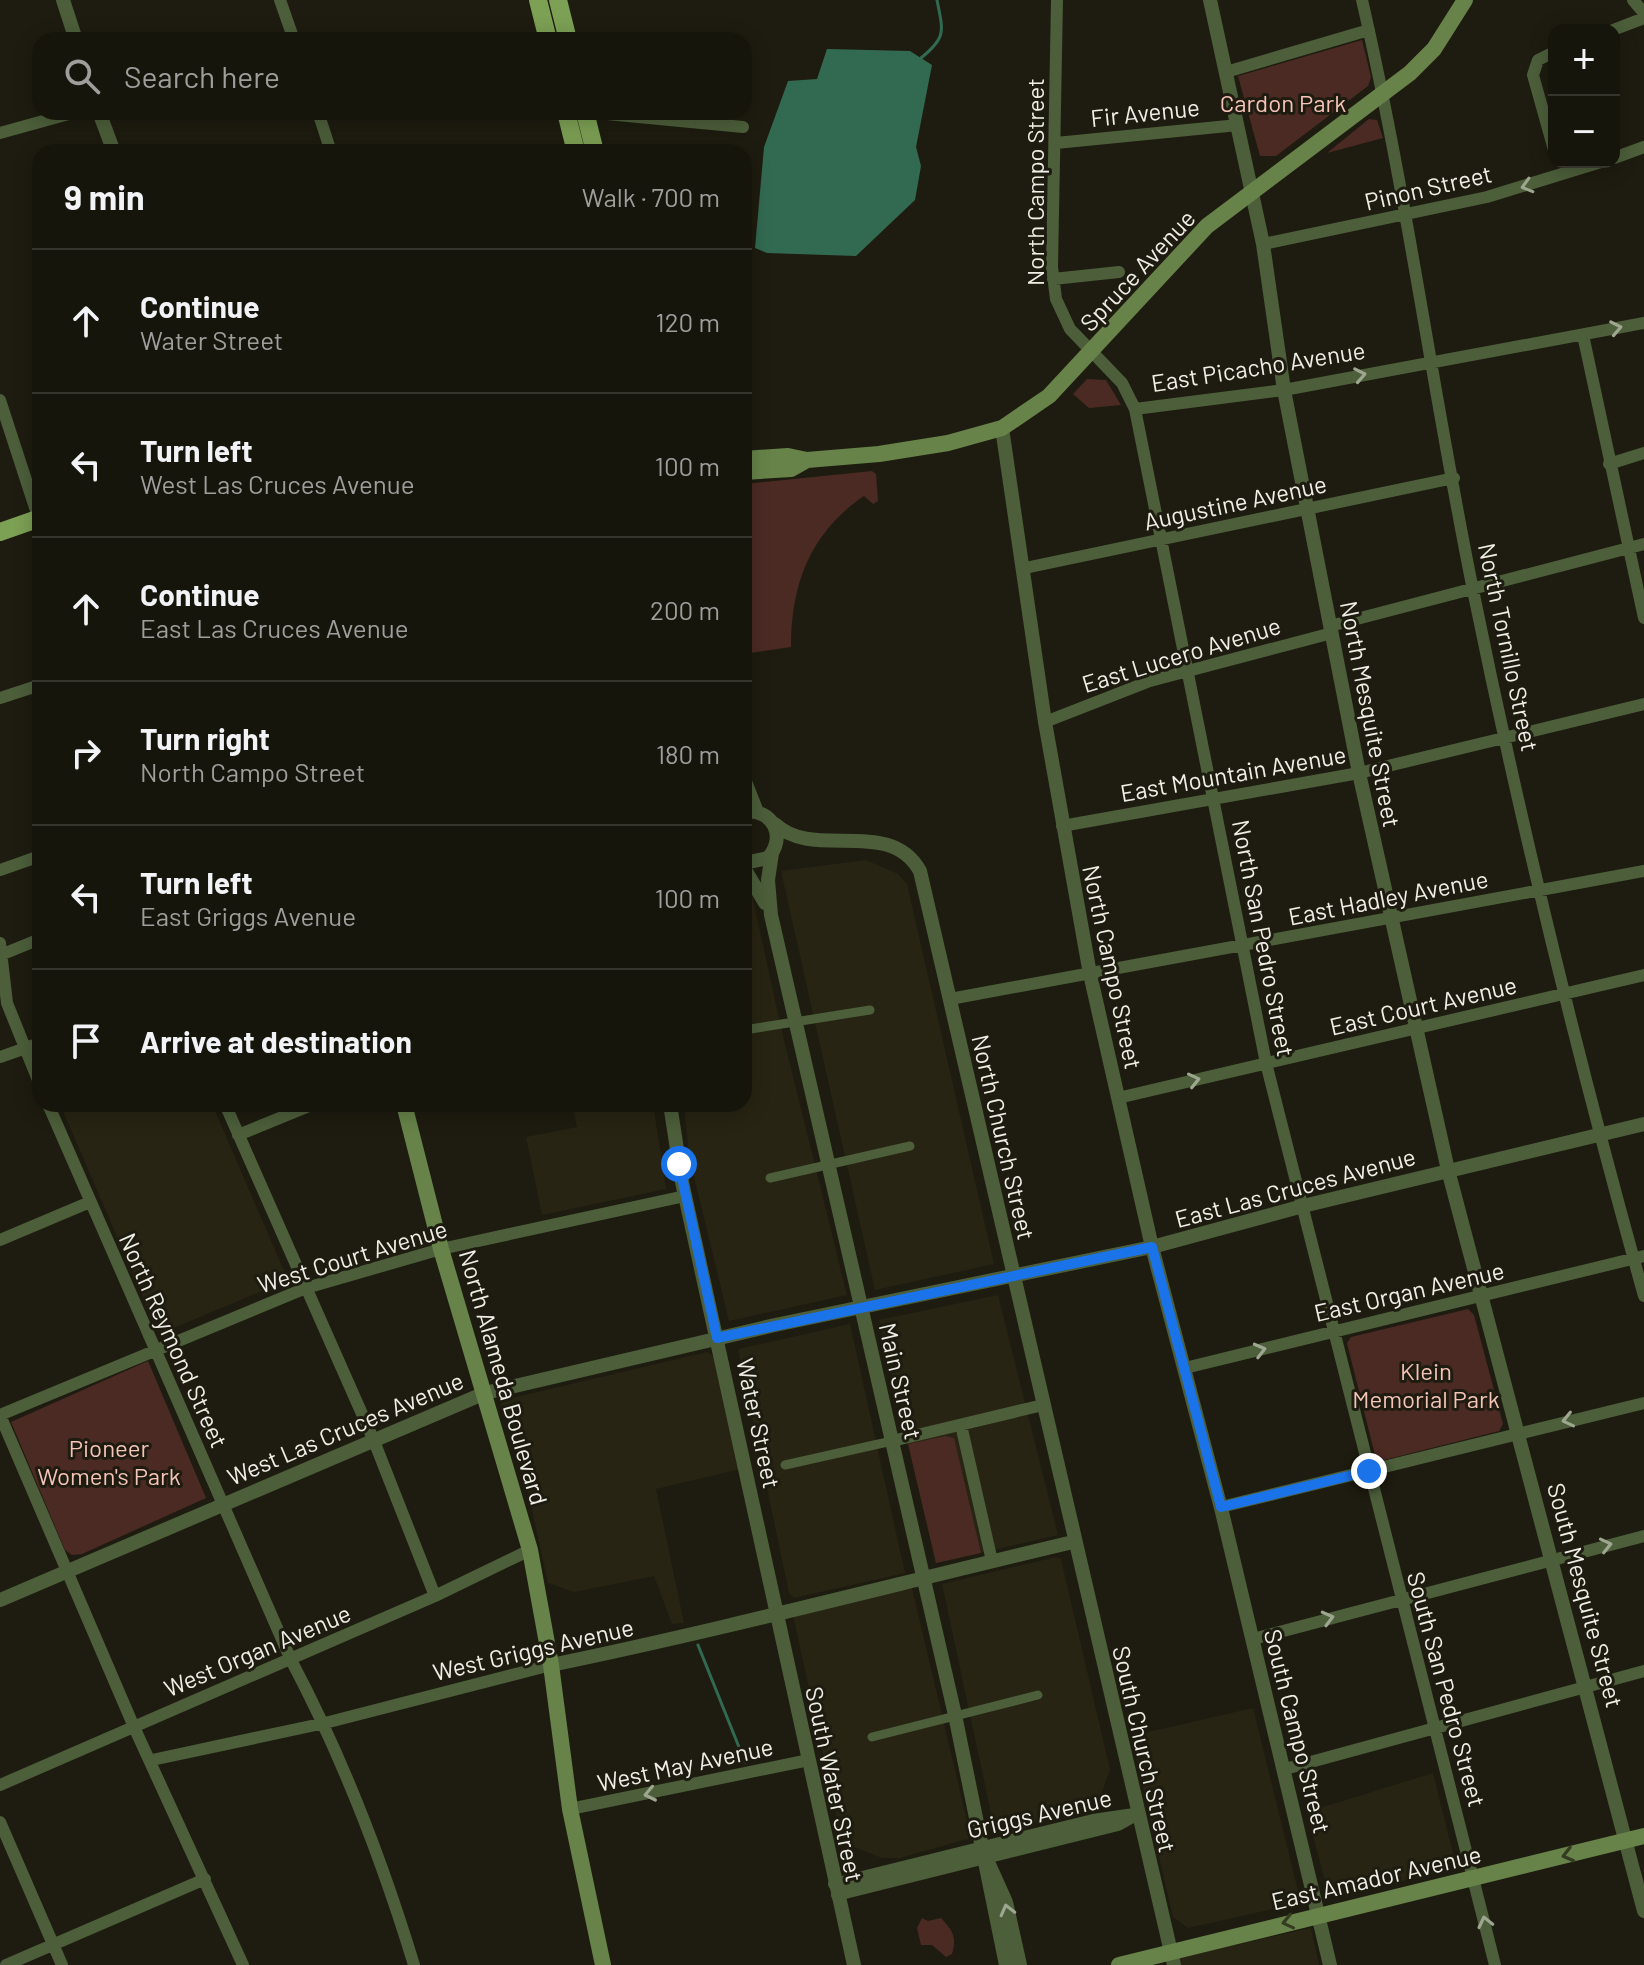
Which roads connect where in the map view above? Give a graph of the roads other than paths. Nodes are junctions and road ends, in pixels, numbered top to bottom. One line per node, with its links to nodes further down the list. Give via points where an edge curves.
1 (63, 0): 13 (street)
2 (280, 0): 14 (street)
3 (538, 0): 15 (main road)
4 (558, 0): 16 (main road)
5 (1057, 0): 30 (street, North Campo Street)
6 (1210, 0): 18 (street, North Mesquite Street)
7 (1362, 0): 12 (street, North Tornillo Street)
8 (1465, 0): 19 (main road, Spruce Avenue, via 1434,49)
9 (1633, 0): 10 (street)
10 (1644, 16): 11 (street)
11 (1620, 27)
12 (1369, 30): 18 (street, Fir Avenue); 19 (street, North Tornillo Street)
13 (73, 32)
14 (291, 32)
15 (546, 32)
16 (566, 32)
17 (1548, 56): 28 (street, via 1535,64 1533,75)
18 (1226, 72): 26 (street, North Mesquite Street)
19 (1383, 94): 40 (main road, Spruce Avenue); 41 (street, North Tornillo Street)
20 (47, 120): 29 (street)
21 (102, 120): 31 (street)
22 (321, 120): 32 (street)
23 (568, 120): 33 (main road)
24 (588, 120): 34 (main road)
25 (670, 120): 27 (street)
26 (1238, 125): 30 (street, Fir Avenue); 40 (street, North Mesquite Street)
27 (743, 127)
28 (1548, 129)
29 (0, 133)
30 (1056, 143): 44 (street, North Campo Street)
31 (111, 144)
32 (328, 144)
33 (574, 144)
34 (593, 144)
35 (1644, 147): 36 (street)
36 (1620, 156)
37 (1559, 168): 39 (street)
38 (1584, 168): 39 (street, Pinon Street)
39 (1561, 176): 41 (street, Pinon Street, one-way to 41)
40 (1252, 194): 42 (street, North Mesquite Street); 47 (main road, Spruce Avenue, via 1207,226)
41 (1407, 216): 42 (street, Pinon Street); 48 (street, North Tornillo Street)
42 (1263, 244): 49 (street, North Mesquite Street)
43 (1119, 272): 44 (street)
44 (1053, 279): 47 (street, North Campo Street, via 1070,329)
45 (1644, 323): 46 (street, East Picacho Avenue, one-way to 45)
46 (1583, 335): 48 (street, East Picacho Avenue); 56 (street)
47 (1094, 352): 51 (street, East Picacho Avenue, via 1122,383); 52 (main road, via 1049,396)
48 (1429, 363): 49 (street, East Picacho Avenue, one-way to 48); 58 (street, North Tornillo Street)
49 (1284, 390): 51 (street, East Picacho Avenue); 60 (street, North Mesquite Street)
50 (0, 400): 59 (street)
51 (1135, 409): 63 (street, North San Pedro Street)
52 (1002, 428): 55 (main road, via 948,443); 66 (street, North Campo Street)
53 (1644, 453): 56 (street)
54 (752, 458): 55 (main road)
55 (807, 460): 57 (main road, via 791,469)
56 (1609, 464): 65 (street)
57 (752, 471)
58 (1454, 478): 60 (street, Augustine Avenue); 67 (street, North Tornillo Street)
59 (32, 498)
60 (1309, 509): 63 (street, Augustine Avenue); 69 (street, North Mesquite Street)
61 (32, 522): 62 (main road)
62 (0, 532)
63 (1162, 540): 66 (street, Augustine Avenue); 70 (street, North San Pedro Street)
64 (1644, 544): 65 (street, East Lucero Avenue)
65 (1628, 548): 67 (street, East Lucero Avenue); 68 (street)
66 (1025, 568): 74 (street, North Campo Street)
67 (1472, 587): 69 (street, East Lucero Avenue); 75 (street, North Tornillo Street)
68 (1644, 618)
69 (1331, 629): 70 (street, East Lucero Avenue); 76 (street, North Mesquite Street)
70 (1187, 670): 74 (street, East Lucero Avenue); 77 (street, North San Pedro Street)
71 (32, 688): 72 (street)
72 (0, 698)
73 (1644, 704): 75 (street, East Mountain Avenue)
74 (1045, 722): 80 (street, North Campo Street)
75 (1506, 739): 76 (street, East Mountain Avenue); 88 (street, North Tornillo Street)
76 (1359, 773): 77 (street, East Mountain Avenue); 90 (street, North Mesquite Street)
77 (1215, 799): 80 (street, East Mountain Avenue); 92 (street, North San Pedro Street)
78 (752, 812): 79 (street, North Church Street)
79 (775, 824): 81 (street, Main Street); 87 (street, North Church Street, via 795,838 885,845 915,863)
80 (1062, 826): 94 (street, North Campo Street)
81 (773, 852): 83 (street); 87 (street, via 806,845 868,847 894,856); 89 (street, Main Street, via 768,880)
82 (32, 859): 84 (street)
83 (752, 864)
84 (0, 870)
85 (1644, 871): 88 (street, East Hadley Avenue)
86 (752, 878): 89 (street, Main Street)
87 (921, 883): 97 (street, North Church Street)
88 (1542, 890): 90 (street, East Hadley Avenue); 96 (street, North Tornillo Street)
89 (771, 915): 99 (street, Main Street)
90 (1392, 919): 92 (street, East Hadley Avenue); 101 (street, North Mesquite Street)
91 (32, 941): 93 (street)
92 (1244, 946): 94 (street, East Hadley Avenue); 105 (street, North San Pedro Street)
93 (1, 949): 103 (street, via 7,1003)
94 (1090, 974): 97 (street, East Hadley Avenue); 107 (street, North Campo Street)
95 (1644, 975): 96 (street, East Court Avenue)
96 (1567, 994): 101 (street, East Court Avenue); 114 (street, North Tornillo Street)
97 (950, 999): 127 (street, North Church Street)
98 (870, 1010): 99 (street)
99 (796, 1023): 100 (street); 117 (street, Main Street)
100 (752, 1029)
101 (1416, 1030): 105 (street, East Court Avenue); 118 (street, North Mesquite Street)
102 (32, 1046): 103 (street)
103 (24, 1050): 104 (street); 106 (street)
104 (0, 1057)
105 (1266, 1063): 107 (street, East Court Avenue, one-way to 105); 122 (street, North San Pedro Street)
106 (32, 1068)
107 (1118, 1098): 124 (street, North Campo Street)
108 (51, 1112): 121 (street, North Reymond Street)
109 (228, 1112): 115 (street)
110 (294, 1112): 115 (street)
111 (406, 1112): 125 (main road, North Alameda Boulevard)
112 (671, 1112): 120 (street, Water Street)
113 (1644, 1124): 114 (street, East Las Cruces Avenue)
114 (1600, 1133): 118 (street, East Las Cruces Avenue); 126 (street, North Tornillo Street)
115 (238, 1135): 128 (street)
116 (910, 1146): 117 (street)
117 (828, 1164): 119 (street); 131 (street, Main Street)
118 (1448, 1170): 122 (street, East Las Cruces Avenue); 130 (street, North Mesquite Street)
119 (770, 1178)
120 (685, 1196): 125 (street, West Court Avenue); 133 (street, Water Street)
121 (90, 1202): 123 (street); 134 (street, North Reymond Street)
122 (1303, 1206): 124 (street, East Las Cruces Avenue); 132 (street, North San Pedro Street)
123 (0, 1240)
124 (1152, 1247): 127 (street, East Las Cruces Avenue); 135 (street, North Campo Street)
125 (441, 1249): 128 (street, West Court Avenue); 136 (main road, North Alameda Boulevard)
126 (1639, 1258): 129 (street, North Tornillo Street); 130 (street, East Organ Avenue)
127 (1013, 1275): 131 (street, East Las Cruces Avenue); 138 (street, North Church Street)
128 (306, 1288): 134 (street, West Court Avenue); 142 (street)
129 (1644, 1296)
130 (1481, 1297): 132 (street, East Organ Avenue); 141 (street, North Mesquite Street)
131 (861, 1307): 133 (street, West Las Cruces Avenue); 143 (street, Main Street)
132 (1333, 1332): 135 (street, East Organ Avenue, one-way to 132); 145 (street, North San Pedro Street)
133 (717, 1338): 136 (street, West Las Cruces Avenue); 158 (street, Water Street)
134 (154, 1350): 139 (street, West Court Avenue); 146 (street, North Reymond Street)
135 (1185, 1368): 147 (street, North Campo Street)
136 (485, 1393): 142 (street, West Las Cruces Avenue); 150 (main road, North Alameda Boulevard)
137 (1644, 1403): 141 (street, one-way to 141)
138 (1043, 1405): 140 (street); 149 (street, North Church Street)
139 (0, 1415): 153 (street)
140 (961, 1425): 143 (street); 152 (street)
141 (1520, 1431): 145 (street); 151 (street, South Mesquite Street)
142 (374, 1441): 146 (street, West Las Cruces Avenue); 155 (street)
143 (892, 1441): 144 (street); 154 (street, Main Street)
144 (785, 1465)
145 (1369, 1471): 147 (street); 156 (street, South San Pedro Street)
146 (222, 1504): 153 (street, West Las Cruces Avenue); 160 (street, North Reymond Street)
147 (1221, 1507): 159 (street, South Campo Street)
148 (1644, 1536): 151 (street, one-way to 148)
149 (1073, 1542): 152 (street, West Griggs Avenue); 175 (street, South Church Street)
150 (530, 1550): 155 (street, West Organ Avenue); 161 (main road, North Alameda Boulevard)
151 (1553, 1557): 156 (street); 163 (street, South Mesquite Street)
152 (992, 1561): 154 (street, West Griggs Avenue)
153 (66, 1572): 157 (street, West Las Cruces Avenue); 167 (street)
154 (923, 1577): 158 (street, West Griggs Avenue); 165 (street, Main Street)
155 (435, 1596): 160 (street, West Organ Avenue)
156 (1400, 1599): 159 (street, one-way to 156); 168 (street, South San Pedro Street)
157 (0, 1600)
158 (776, 1611): 161 (street, West Griggs Avenue); 171 (street, South Water Street)
159 (1253, 1639): 172 (street, South Campo Street)
160 (291, 1660): 166 (street, North Reymond Street); 167 (street, West Organ Avenue)
161 (551, 1665): 166 (street, West Griggs Avenue); 174 (main road, North Alameda Boulevard)
162 (1644, 1671): 163 (street)
163 (1587, 1684): 168 (street); 178 (street, South Mesquite Street)
164 (1038, 1695): 165 (street)
165 (955, 1715): 169 (street); 179 (street, Main Street)
166 (325, 1723): 170 (street, West Griggs Avenue); 190 (street, North Reymond Street)
167 (134, 1727): 170 (street); 173 (street, West Organ Avenue)
168 (1432, 1728): 172 (street); 180 (street, South San Pedro Street)
169 (872, 1737)
170 (152, 1760): 181 (street)
171 (809, 1760): 174 (street, West May Avenue, one-way to 174); 182 (street, South Water Street)
172 (1285, 1769): 184 (street, South Campo Street)
173 (0, 1785)
174 (570, 1809): 191 (main road, North Alameda Boulevard)
175 (1138, 1814): 179 (street, Griggs Avenue, via 1118,1825); 186 (street, South Church Street)
176 (0, 1822): 185 (street)
177 (1644, 1836): 178 (main road, East Amador Avenue)
178 (1627, 1840): 180 (main road, East Amador Avenue, one-way to 180); 183 (street, South Mesquite Street)
179 (985, 1853): 182 (street, Griggs Avenue); 193 (street); 194 (street, one-way to 179, via 1006,1902)
180 (1474, 1878): 184 (main road, East Amador Avenue); 197 (street, South San Pedro Street, one-way to 180)
181 (205, 1879): 185 (street); 189 (street)
182 (835, 1889): 192 (street, South Water Street)
183 (1644, 1911)
184 (1320, 1915): 186 (main road, East Amador Avenue, one-way to 186); 196 (street, South Campo Street)
185 (53, 1945): 187 (street); 188 (street)
186 (1172, 1958): 195 (main road, East Amador Avenue)
187 (6, 1965)
188 (62, 1965)
189 (243, 1965)
190 (414, 1965)
191 (603, 1965)
192 (854, 1965)
193 (1006, 1965)
194 (1020, 1965)
195 (1119, 1965)
196 (1330, 1965)
197 (1495, 1965)

